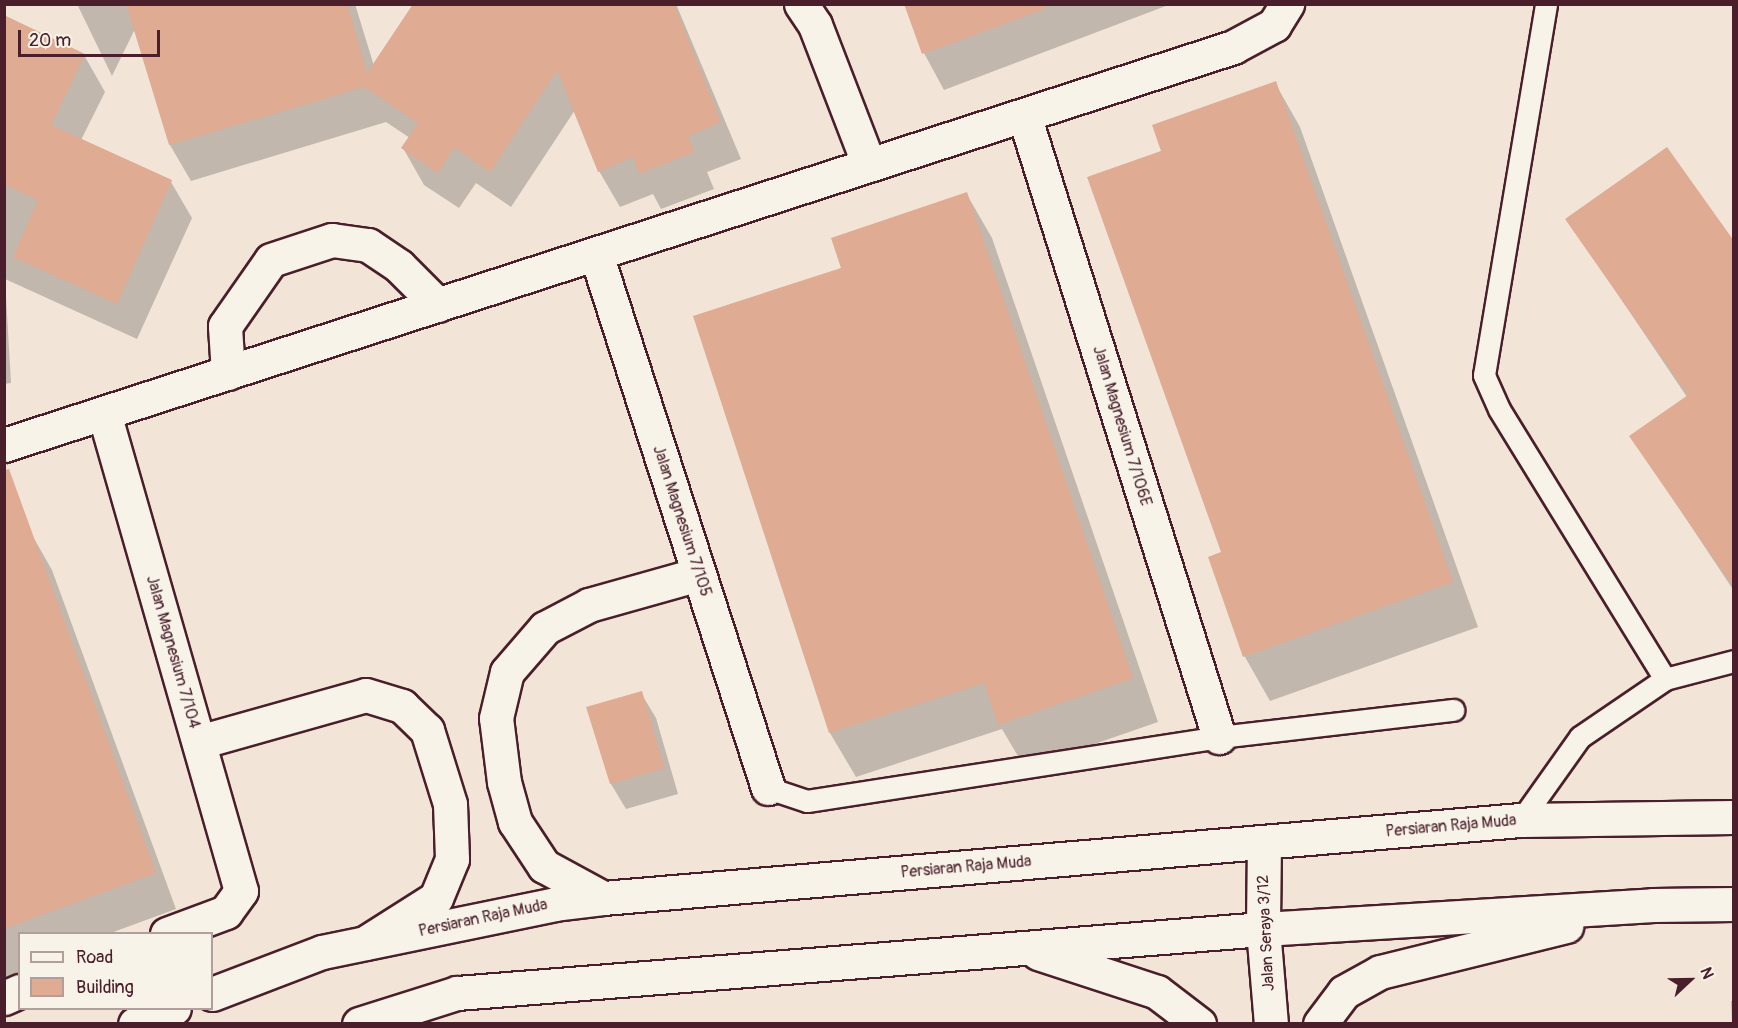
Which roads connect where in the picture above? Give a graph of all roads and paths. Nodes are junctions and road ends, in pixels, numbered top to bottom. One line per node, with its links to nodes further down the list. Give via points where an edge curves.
1 (801, 4): 5 (street, via 814,25)
2 (1287, 4): 4 (street, via 1274,25 1233,47)
3 (1546, 4): 13 (lane, via 1484,375 1499,410)
4 (1024, 115): 5 (street); 15 (street, Jalan Magnesium 7/106E)
5 (869, 165): 6 (street)
6 (596, 254): 7 (street); 11 (street, Jalan Magnesium 7/105)
7 (438, 305): 8 (street); 8 (street, via 399,266 368,245 332,240 271,260 225,326)
8 (228, 373): 9 (street)
9 (104, 413): 10 (street); 16 (street, Jalan Magnesium 7/104)
10 (4, 445)
11 (699, 574): 17 (street, Jalan Magnesium 7/105); 21 (street, via 589,605 545,628 507,672 496,718 504,782 514,822 544,866)
12 (1734, 661): 13 (lane)
13 (1665, 679): 19 (lane, via 1581,737)
14 (1453, 710): 15 (lane)
15 (1219, 737): 17 (lane, via 807,801)
16 (199, 742): 25 (street, Jalan Magnesium 7/104, via 241,891 226,912); 26 (street, via 366,695 402,706 427,730 450,804 452,859 436,898)
17 (768, 788)
18 (1734, 817): 19 (street, Persiaran Raja Muda)
19 (1521, 820): 20 (street, Persiaran Raja Muda)
20 (1264, 842): 21 (street, Persiaran Raja Muda); 24 (street, Jalan Seraya 3/12)
21 (603, 898): 26 (street, Persiaran Raja Muda, via 555,904)
22 (1734, 904): 23 (street)
23 (1653, 905): 24 (street); 36 (street, via 1380,972 1344,992)
24 (1263, 928): 27 (street); 35 (street, Jalan Seraya 3/12)
25 (170, 932)
26 (365, 943): 29 (street, Persiaran Raja Muda, via 322,952)
27 (1022, 947): 33 (street, via 457,993); 34 (street, via 1157,992)
28 (18, 992): 30 (street)
29 (213, 994)
30 (4, 998)
31 (169, 1010): 32 (street)
32 (135, 1023)
33 (359, 1023)
34 (1199, 1023)
35 (1271, 1023)
36 (1320, 1023)

